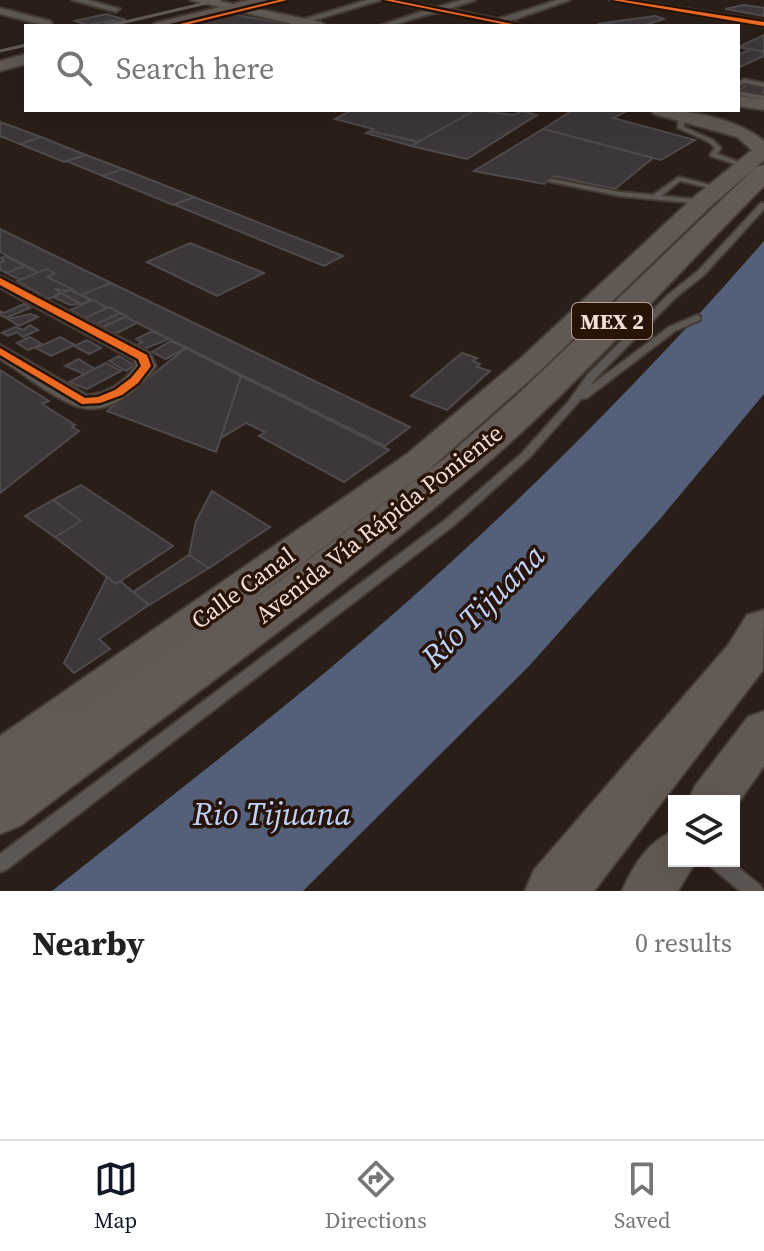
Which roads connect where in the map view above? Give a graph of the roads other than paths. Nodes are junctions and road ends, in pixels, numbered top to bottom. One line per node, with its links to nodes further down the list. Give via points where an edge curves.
1 (76, 0): 12 (street)
2 (267, 0): 10 (main road)
3 (377, 0): 17 (street)
4 (386, 0): 13 (street)
5 (471, 0): 13 (street)
6 (566, 0): 18 (street)
7 (614, 0): 11 (street)
8 (649, 0): 11 (street)
9 (193, 4): 10 (main road); 20 (main road)
10 (231, 4): 17 (main road); 20 (main road)
11 (637, 4): 15 (street)
12 (116, 9)
13 (438, 10): 18 (street); 22 (street)
14 (0, 11): 19 (street)
15 (707, 16): 16 (street); 25 (street)
16 (693, 21)
17 (299, 22): 21 (main road)
18 (499, 22): 23 (street); 24 (street)
19 (47, 23)
20 (153, 24)
21 (310, 24)
22 (391, 24)
23 (492, 24)
24 (510, 24)
25 (764, 24)
26 (24, 52): 27 (main road)
27 (0, 58)
28 (24, 60): 29 (main road)
29 (0, 66)
30 (740, 83): 31 (lane)
31 (764, 85)
32 (740, 93): 33 (lane)
33 (764, 98)
34 (740, 101): 35 (main road)
35 (764, 105)
36 (736, 112): 38 (main road)
37 (694, 114): 38 (main road); 39 (main road, via 743,133); 39 (lane, via 681,122 681,128 711,141 718,148 713,155)
38 (764, 118)
39 (759, 159): 41 (main road, Calle Canal); 49 (highway, Avenida Vía Rápida Poniente / MEX 2, via 528,405)
40 (551, 181): 42 (lane)
41 (710, 195): 42 (lane); 42 (lane, via 679,179); 46 (main road, Calle Canal)
42 (655, 197)
43 (764, 205): 48 (lane, via 592,376)
44 (0, 281): 47 (street, via 143,357 146,366 111,397 89,403)
45 (697, 318): 48 (lane, via 672,329)
46 (577, 320): 49 (highway, via 580,332 465,448); 53 (main road, Calle Canal, via 419,461)
47 (0, 351)
48 (573, 403): 57 (lane, via 525,456 449,523)
49 (458, 468): 50 (highway, Avenida Vía Rápida Poniente / MEX 2)
50 (291, 596): 53 (highway, via 240,615 36,751 16,763); 55 (highway, Avenida Vía Rápida Poniente / MEX 2)
51 (758, 644): 59 (highway)
52 (764, 730): 54 (main road)
53 (0, 764)
54 (716, 795)
55 (0, 808)
56 (668, 863): 60 (main road)
57 (0, 864)
58 (724, 867): 61 (lane)
59 (556, 891)
60 (648, 891)
61 (754, 891)

